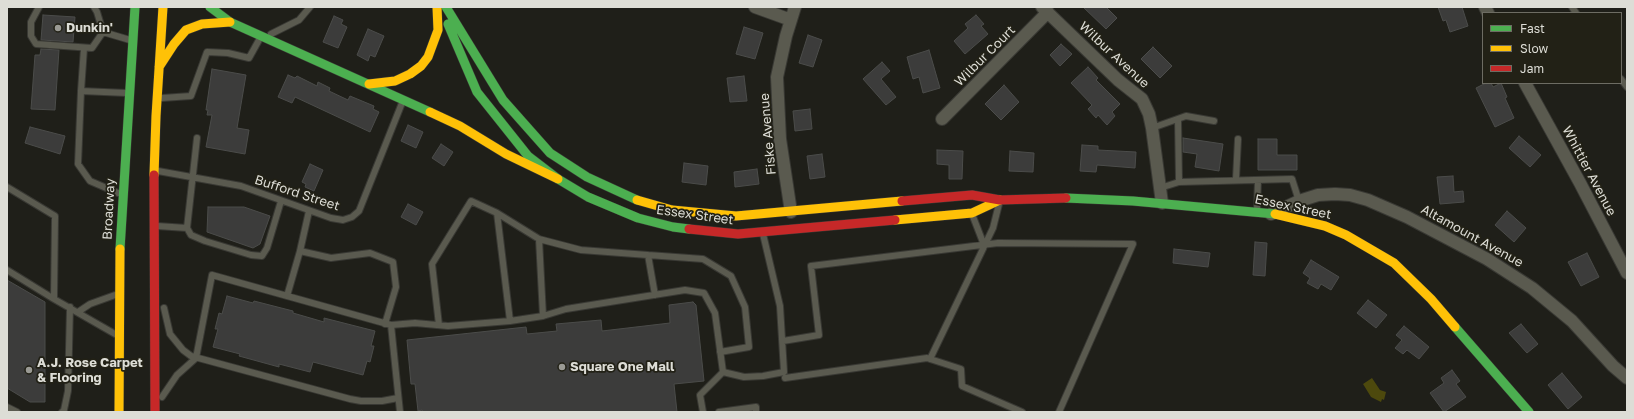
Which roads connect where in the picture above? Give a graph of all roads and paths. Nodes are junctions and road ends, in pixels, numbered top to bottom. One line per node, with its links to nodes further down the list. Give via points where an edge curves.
1 (39, 7): 19 (lane, via 31,22 31,36 36,44)
2 (94, 7): 16 (lane)
3 (125, 7): 18 (main road)
4 (135, 7): 18 (main road, Broadway)
5 (162, 7): 20 (main road)
6 (210, 7): 15 (main road)
7 (310, 7): 17 (lane, via 299,20)
8 (437, 7): 21 (main road, via 438,30 428,57 421,66 395,81)
9 (441, 7): 35 (main road, Essex Street, via 470,78 488,108 528,156)
10 (446, 7): 52 (main road, Essex Street, via 503,100 550,153 567,165 605,187 649,205 672,210 736,216)
11 (755, 7): 14 (street)
12 (795, 7): 14 (street, Fiske Avenue)
13 (1045, 10): 27 (street, Wilbur Court); 30 (street, Wilbur Avenue, via 1118,80 1142,99)
14 (791, 20): 47 (street, Fiske Avenue, via 777,77 780,139)
15 (230, 22): 17 (main road); 20 (main road, via 202,24 186,30)
16 (103, 32): 18 (lane); 19 (lane, via 92,48)
17 (262, 37): 21 (main road); 25 (lane, via 249,58 207,52 191,96)
18 (133, 41): 24 (main road, Broadway)
19 (84, 48): 23 (lane)
20 (159, 68): 25 (main road)
21 (369, 84): 26 (main road)
22 (1526, 84): 60 (street, Whittier Avenue)
23 (81, 91): 24 (lane); 41 (lane, via 78,164 90,182)
24 (130, 93): 41 (main road, Broadway)
25 (157, 98): 33 (main road)
26 (403, 100): 35 (main road, via 447,119 506,154); 46 (lane, Bufford Street, via 358,211 352,217 343,220)
27 (942, 119)
28 (1178, 119): 29 (lane, via 1186,116); 30 (lane); 38 (lane)
29 (1214, 121)
30 (1152, 128): 40 (street, Wilbur Avenue)
31 (197, 138): 34 (lane)
32 (1238, 139): 36 (lane)
33 (154, 170): 34 (lane, Bufford Street); 53 (main road)
34 (194, 178): 43 (lane, Bufford Street, via 241,186); 54 (lane)
35 (558, 179): 52 (main road, Essex Street, via 604,205 656,224 738,234)
36 (1236, 179): 37 (lane); 38 (lane)
37 (1258, 180): 44 (lane, via 1292,179); 48 (lane)
38 (1179, 182): 40 (lane)
39 (7, 187): 65 (lane, via 55,216)
40 (1160, 188): 45 (street, Wilbur Avenue)
41 (123, 195): 62 (main road, Broadway)
42 (1000, 200): 45 (main road, Essex Street, via 1070,198); 47 (main road, Essex Street, via 972,195); 50 (main road, Essex Street); 56 (lane, via 994,228)
43 (281, 201): 46 (lane, Bufford Street); 54 (lane, via 267,248 262,256 205,241 191,235)
44 (1299, 201): 51 (street, Altamount Avenue); 79 (street, Altamount Avenue, via 1318,195 1350,195 1388,208 1436,230 1532,288 1572,321)
45 (1162, 203): 48 (main road, Essex Street)
46 (309, 211): 57 (lane)
47 (791, 212): 52 (main road, Essex Street)
48 (1257, 212): 51 (main road, Essex Street)
49 (497, 213): 55 (lane); 69 (lane); 71 (lane, via 470,201 432,264)
50 (972, 213): 52 (main road, Essex Street); 56 (lane)
51 (1271, 214): 92 (main road, Essex Street, via 1325,226 1394,263 1431,299)
52 (760, 224): 73 (lane, via 780,306)
53 (154, 226): 54 (lane); 61 (main road)
54 (187, 228)
55 (540, 239): 58 (lane, via 581,250); 68 (lane)
56 (984, 245): 73 (lane, via 811,266 819,335); 76 (lane); 91 (lane, via 1133,244)
57 (300, 251): 64 (lane); 70 (lane, via 331,258 370,253 393,262 396,286)
58 (648, 255): 63 (lane); 74 (lane, via 703,259 730,276 745,307 749,347)
59 (7, 270): 65 (lane)
60 (1627, 273)
61 (154, 274): 75 (lane, via 170,334 183,350); 82 (main road)
62 (118, 294): 67 (lane, via 90,304); 72 (main road, Broadway)
63 (655, 295): 68 (lane, via 566,309); 74 (lane, via 685,290 704,293 715,313)
64 (287, 296): 70 (lane); 75 (lane, via 212,275)
65 (54, 299): 66 (lane)
66 (70, 307): 67 (lane); 84 (lane, via 68,391)
67 (78, 312): 72 (lane)
68 (543, 316): 69 (lane)
69 (510, 321): 71 (lane)
70 (388, 325): 71 (lane); 80 (lane)
71 (439, 325)
72 (118, 336): 85 (main road, Broadway)
73 (783, 341): 77 (lane, via 784,372 750,377)
74 (720, 352): 77 (lane)
75 (196, 358): 80 (lane, via 361,401); 82 (lane, via 177,375)
76 (930, 358): 78 (lane); 90 (lane, via 961,369 962,386)
77 (722, 372): 87 (lane, via 700,395)
78 (785, 378)
79 (1627, 378)
80 (398, 398): 86 (lane)
81 (7, 407): 83 (lane)
82 (155, 410)
83 (17, 412)
84 (62, 412)
85 (119, 412)
86 (400, 412)
87 (702, 412)
88 (719, 412): 89 (lane, via 756,407)
89 (756, 412)
90 (1022, 412)
91 (1059, 412)
92 (1529, 412)

